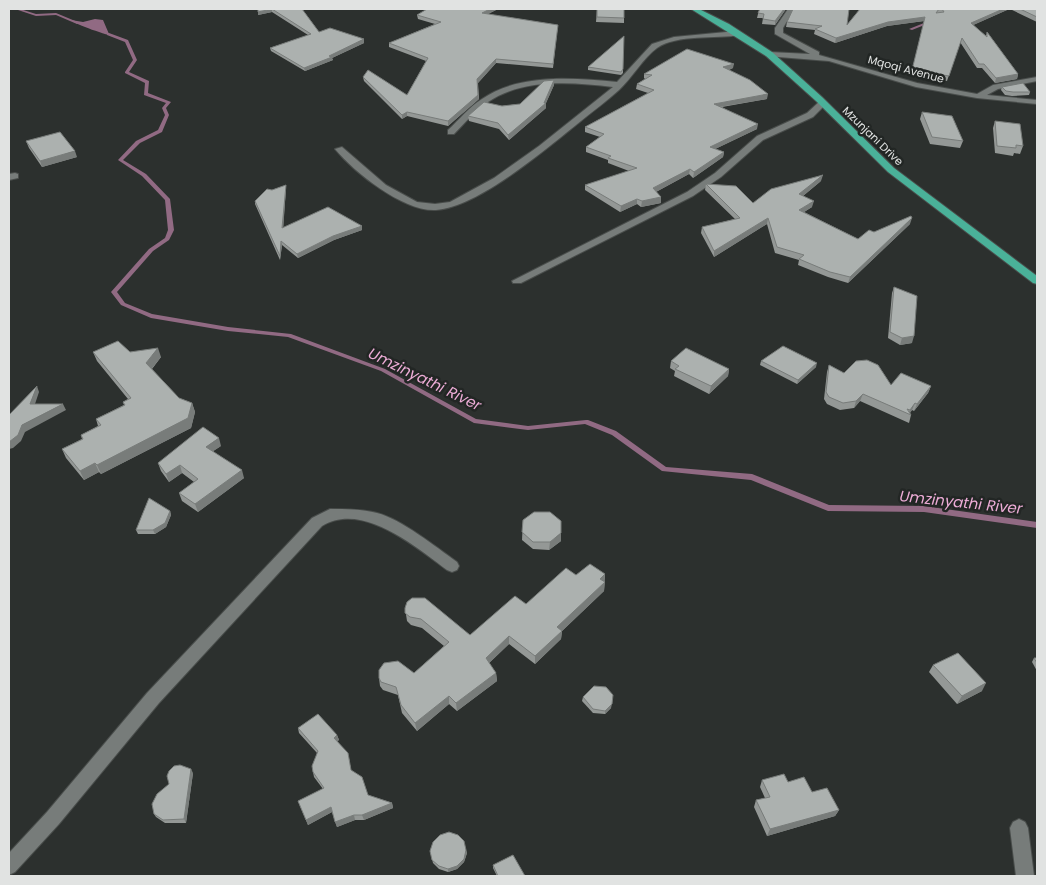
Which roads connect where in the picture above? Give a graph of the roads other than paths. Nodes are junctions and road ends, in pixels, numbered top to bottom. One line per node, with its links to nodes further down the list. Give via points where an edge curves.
1 (694, 9): 3 (main road, Mzunjani Drive)
2 (791, 9): 5 (street, via 779,28 781,36)
3 (737, 33): 4 (main road, Mzunjani Drive); 7 (street, via 663,42 655,46)
4 (769, 54): 5 (street, Mqoqi Avenue); 10 (main road, Mzunjani Drive)
5 (824, 58): 8 (street, Mqoqi Avenue, via 916,85)
6 (1037, 78): 8 (street, via 996,87)
7 (618, 85): 11 (street, via 570,80 519,87 491,96); 12 (street, via 565,130 497,180 463,200 444,206 415,204 383,187)
8 (977, 96): 9 (street, Mqoqi Avenue)
9 (1037, 102)
10 (823, 103): 13 (street, via 810,115 760,138 718,175 690,194); 14 (main road, Mzunjani Drive, via 891,170)
11 (451, 132)
12 (339, 149)
13 (517, 281)
14 (1037, 282)
15 (452, 566): 17 (street, via 412,537 376,518 330,514 317,522 153,698)
16 (1019, 828): 18 (street)
17 (9, 866)
18 (1025, 876)

